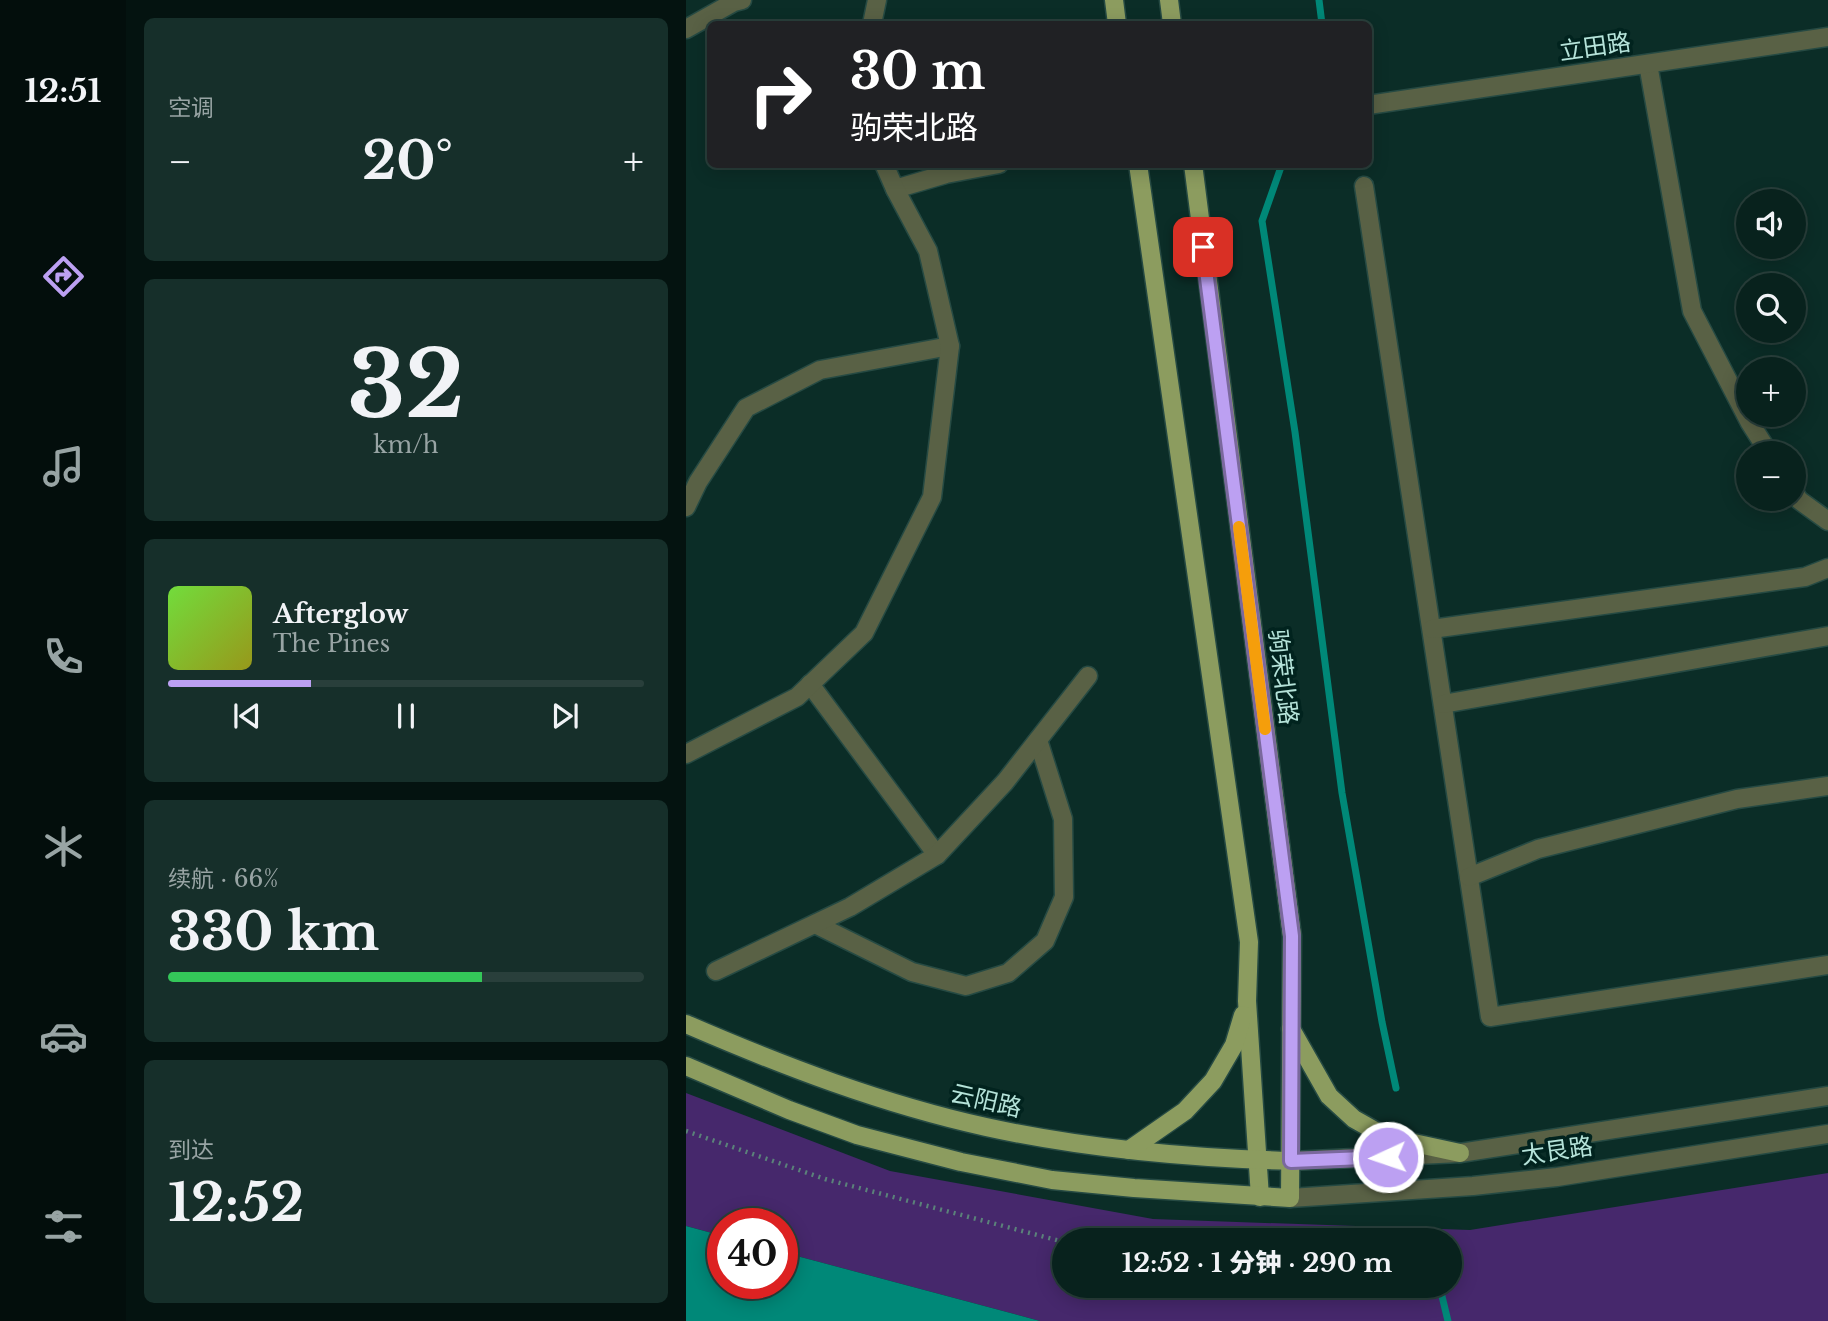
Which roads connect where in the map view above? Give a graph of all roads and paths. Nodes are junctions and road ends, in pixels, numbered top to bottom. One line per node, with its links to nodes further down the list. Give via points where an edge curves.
1 (743, 0): 8 (street)
2 (877, 0): 5 (street)
3 (1114, 0): 6 (main road)
4 (1168, 0): 7 (main road)
5 (873, 21)
6 (1117, 21)
7 (1172, 21)
8 (686, 29)
9 (1828, 37): 10 (street, 立田路)
10 (1648, 64): 11 (street, 立田路); 19 (street, via 1692,311)
11 (1372, 104)
12 (886, 168): 17 (street)
13 (978, 168): 17 (street)
14 (1139, 168): 37 (main road, via 1249,942)
15 (1194, 168): 39 (main road, 驹荣北路, via 1292,936)
16 (1364, 186): 24 (street)
17 (895, 189): 18 (street, via 928,251)
18 (950, 346): 21 (street, via 820,370 746,408); 27 (street, via 932,497 864,633)
19 (1761, 441)
20 (1806, 505): 22 (street)
21 (686, 506)
22 (1828, 521)
23 (1828, 568): 24 (street, via 1805,578)
24 (1432, 629): 28 (street)
25 (1828, 636): 28 (street)
26 (1088, 676): 29 (street)
27 (810, 684): 30 (street, via 797,697); 32 (street)
28 (1443, 704): 33 (street)
29 (1038, 740): 32 (street); 34 (street, via 1063,819 1064,897 1045,941 1008,973 966,986 912,972)
30 (686, 754)
31 (1828, 786): 33 (street, via 1737,799 1538,849)
32 (937, 855): 34 (street)
33 (1469, 877): 35 (street, via 1490,1017)
34 (815, 924): 36 (street)
35 (1828, 964)
36 (716, 971)
37 (1247, 1001): 44 (main road, via 1234,1045 1213,1081 1185,1111); 46 (main road)
38 (686, 1024): 44 (main road, 云阳路, via 782,1065 908,1107 986,1127)
39 (1290, 1028): 45 (main road, via 1329,1096 1354,1119 1386,1137); 47 (main road, 驹荣北路)
40 (686, 1066): 49 (main road, via 857,1135 961,1162 1052,1180)
41 (1828, 1096): 45 (street, 太艮路)
42 (686, 1131): 50 (path, via 825,1179)
43 (1828, 1134): 48 (street, 太艮路, via 1558,1177)
44 (1129, 1150): 46 (main road, 云阳路)
45 (1460, 1153): 47 (street, 太艮路)
46 (1256, 1160): 47 (main road, 云阳路); 49 (main road)
47 (1291, 1161): 48 (main road, 驹荣北路)
48 (1290, 1198): 49 (main road)
49 (1266, 1201)
50 (1052, 1239)

